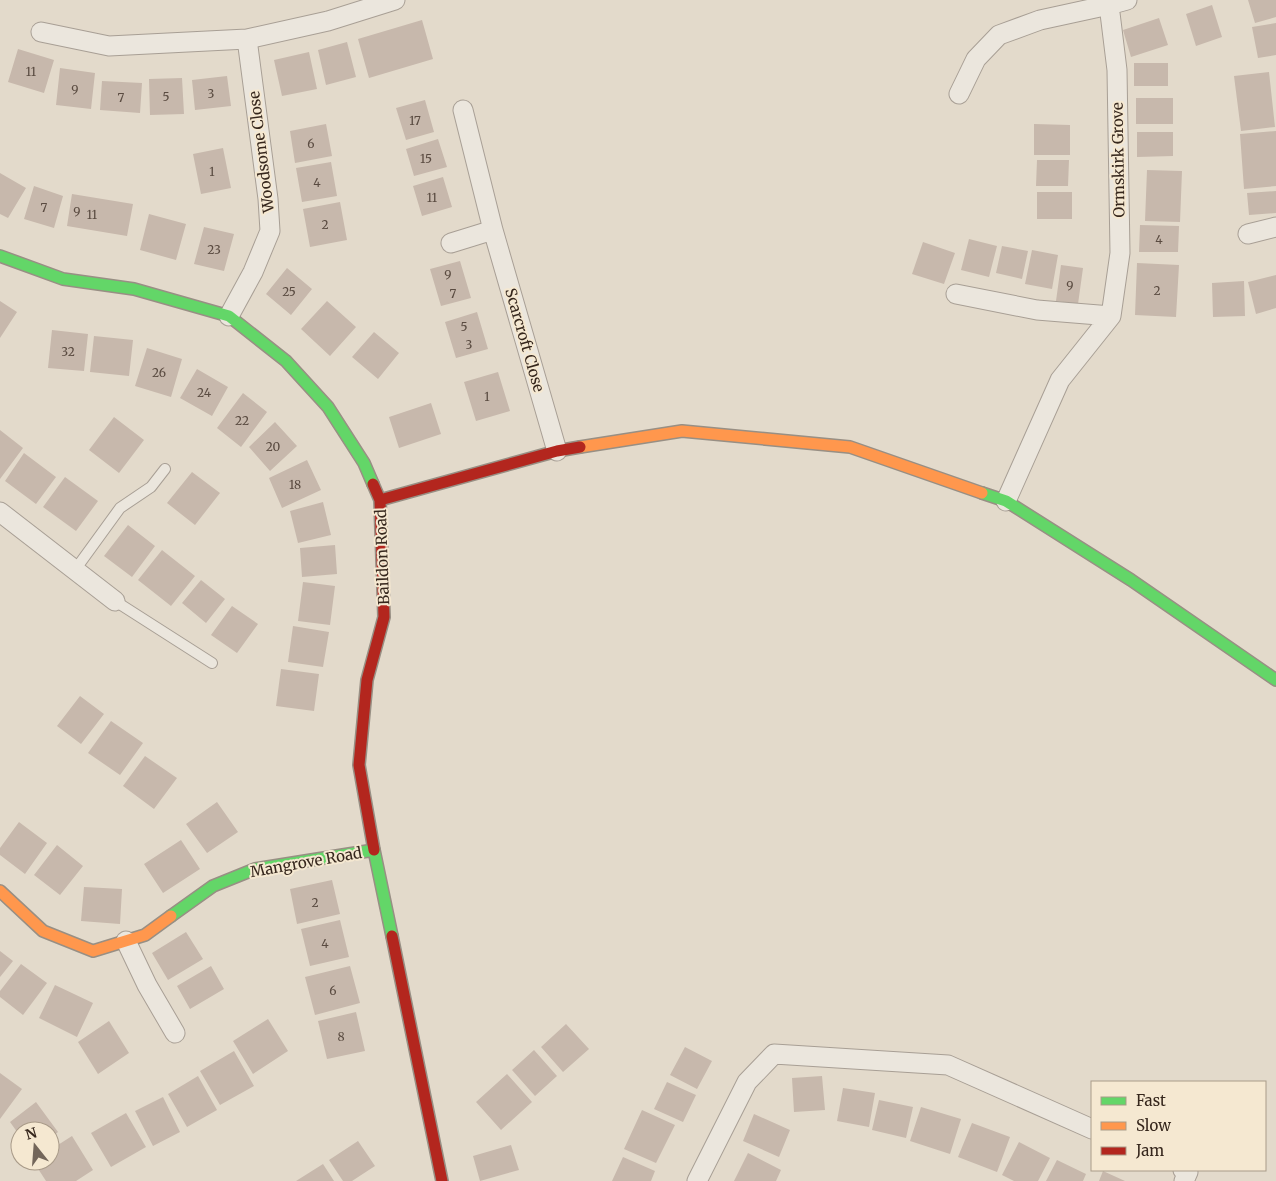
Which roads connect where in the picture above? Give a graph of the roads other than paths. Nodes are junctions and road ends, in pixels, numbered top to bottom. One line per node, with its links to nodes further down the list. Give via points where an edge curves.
1 (395, 0): 5 (street, via 328,21)
2 (1127, 0): 3 (street)
3 (1109, 5): 6 (street, via 1040,20 1000,35 976,58); 15 (street, Ormskirk Grove, via 1117,70 1120,253)
4 (41, 32): 5 (street, via 109,46)
5 (247, 39): 14 (street, Woodsome Close, via 270,230 253,272)
6 (959, 94)
7 (463, 110): 9 (street, Scarcroft Close)
8 (1276, 227): 10 (street)
9 (493, 230): 11 (street); 16 (street, Scarcroft Close)
10 (1248, 234)
11 (451, 242)
12 (0, 256): 14 (street, Baildon Road, via 63,279 134,289)
13 (956, 294): 15 (street, via 1038,310)
14 (229, 316): 18 (street, Baildon Road, via 286,360 328,408 364,463)
15 (1111, 316): 19 (street, via 1060,380)
16 (557, 451): 18 (street); 19 (street, via 682,431 850,447)
17 (165, 469): 21 (lane, via 151,487 120,508)
18 (380, 500): 25 (street, Baildon Road, via 384,617 367,680 359,765)
19 (1006, 501): 24 (street, via 1131,580)
20 (0, 512): 21 (street)
21 (74, 570): 22 (street)
22 (115, 601): 23 (lane)
23 (212, 662)
24 (1276, 680)
25 (374, 850): 27 (street, Mangrove Road, via 255,869 213,886 145,934); 31 (street, Mangrove Road)
26 (0, 891): 27 (street, Mangrove Road, via 43,931 93,951)
27 (126, 941): 28 (street, via 146,985)
28 (175, 1032)
29 (1091, 1129): 32 (street, via 948,1065 774,1054 747,1082)
30 (1186, 1171): 33 (street, via 1188,1172)
31 (442, 1181)
32 (697, 1181)
33 (1184, 1181)

